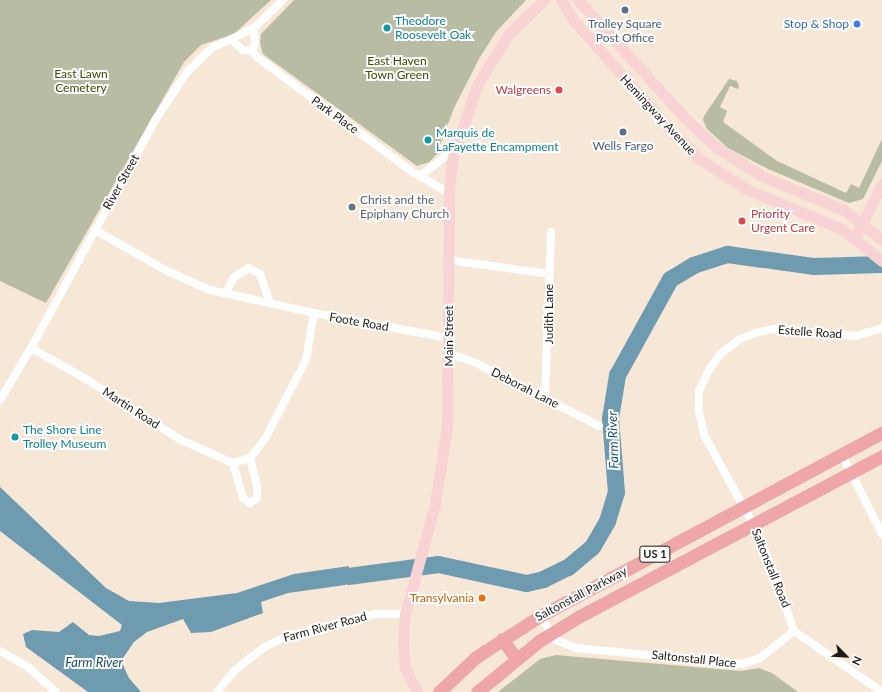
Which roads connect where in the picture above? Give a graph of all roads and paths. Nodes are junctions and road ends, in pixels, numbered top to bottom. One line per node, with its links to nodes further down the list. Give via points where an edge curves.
1 (283, 0): 5 (street, River Street)
2 (544, 0): 10 (main road, Main Street, via 508,35 477,85)
3 (561, 0): 9 (main road, Hemingway Avenue, via 574,21)
4 (578, 0): 8 (main road, Hemingway Avenue)
5 (254, 28): 6 (street, River Street); 7 (street, via 255,44)
6 (232, 40): 7 (street, Park Place, via 243,50); 15 (street, River Street, via 212,48 187,72 156,119)
7 (252, 51): 11 (street, Park Place, via 306,95)
8 (685, 118): 9 (main road); 14 (main road, Hemingway Avenue, via 715,146 749,169 832,203)
9 (672, 132): 17 (main road, Hemingway Avenue, via 700,159 732,181 832,224)
10 (455, 149): 11 (street); 13 (main road, Main Street)
11 (420, 176): 13 (street, Park Place)
12 (882, 184): 14 (main road)
13 (449, 193): 19 (main road, Main Street)
14 (864, 223): 17 (main road); 18 (main road, Hemingway Avenue)
15 (95, 230): 22 (street, Foote Road, via 165,270 210,290); 27 (street, River Street)
16 (551, 232): 21 (street, Judith Lane)
17 (855, 238): 20 (main road, Hemingway Avenue)
18 (882, 240)
19 (449, 260): 21 (street); 26 (main road, Main Street)
20 (880, 260)
21 (549, 274): 29 (street, Judith Lane, via 550,324)
22 (226, 293): 23 (street, Foote Road); 23 (street, via 234,278 249,268 260,274)
23 (270, 303): 24 (street, Foote Road)
24 (314, 314): 26 (street, Foote Road); 35 (street, via 306,360 297,381 265,439)
25 (882, 328): 38 (street, Estelle Road, via 856,336 775,329 740,339 720,354 699,391 699,412 704,435)
26 (449, 338): 28 (main road, Main Street)
27 (31, 348): 30 (street, River Street); 36 (street, Martin Road, via 86,379 181,440)
28 (449, 353): 29 (street, Deborah Lane, via 476,363); 41 (main road, Main Street, via 449,396 435,504)
29 (545, 397): 31 (street, Deborah Lane)
30 (0, 400)
31 (599, 426)
32 (882, 433): 33 (main road, Saltonstall Parkway / US 1)
33 (842, 455): 37 (street); 38 (main road, Saltonstall Parkway / US 1)
34 (882, 456): 37 (main road, Saltonstall Parkway / US 1)
35 (250, 458): 36 (street); 36 (street, via 257,487 256,498 250,503 243,498)
36 (233, 463)
37 (852, 474): 39 (main road, Saltonstall Parkway / US 1); 40 (street)
38 (742, 507): 39 (street, Saltonstall Road); 42 (main road, Saltonstall Parkway / US 1)
39 (753, 524): 43 (street, Saltonstall Road, via 775,575); 44 (main road, Saltonstall Parkway / US 1)
40 (882, 534)
41 (405, 614): 49 (street, Farm River Road, via 375,614 275,641 234,671); 50 (main road, Main Street, via 405,667)
42 (540, 616): 44 (street, Saltonstall Place); 45 (main road, Saltonstall Parkway / US 1)
43 (794, 631): 44 (street, Saltonstall Place, via 760,658 742,664 571,646 556,640); 53 (street)
44 (550, 633): 47 (main road, Saltonstall Parkway / US 1)
45 (502, 639): 47 (main road); 51 (main road, Saltonstall Parkway / US 1, via 476,657)
46 (0, 651): 48 (street, via 29,668)
47 (516, 658): 52 (main road, Saltonstall Parkway / US 1)
48 (56, 692)
49 (217, 692)
50 (416, 692)
51 (438, 692)
52 (477, 692)
53 (882, 692)

